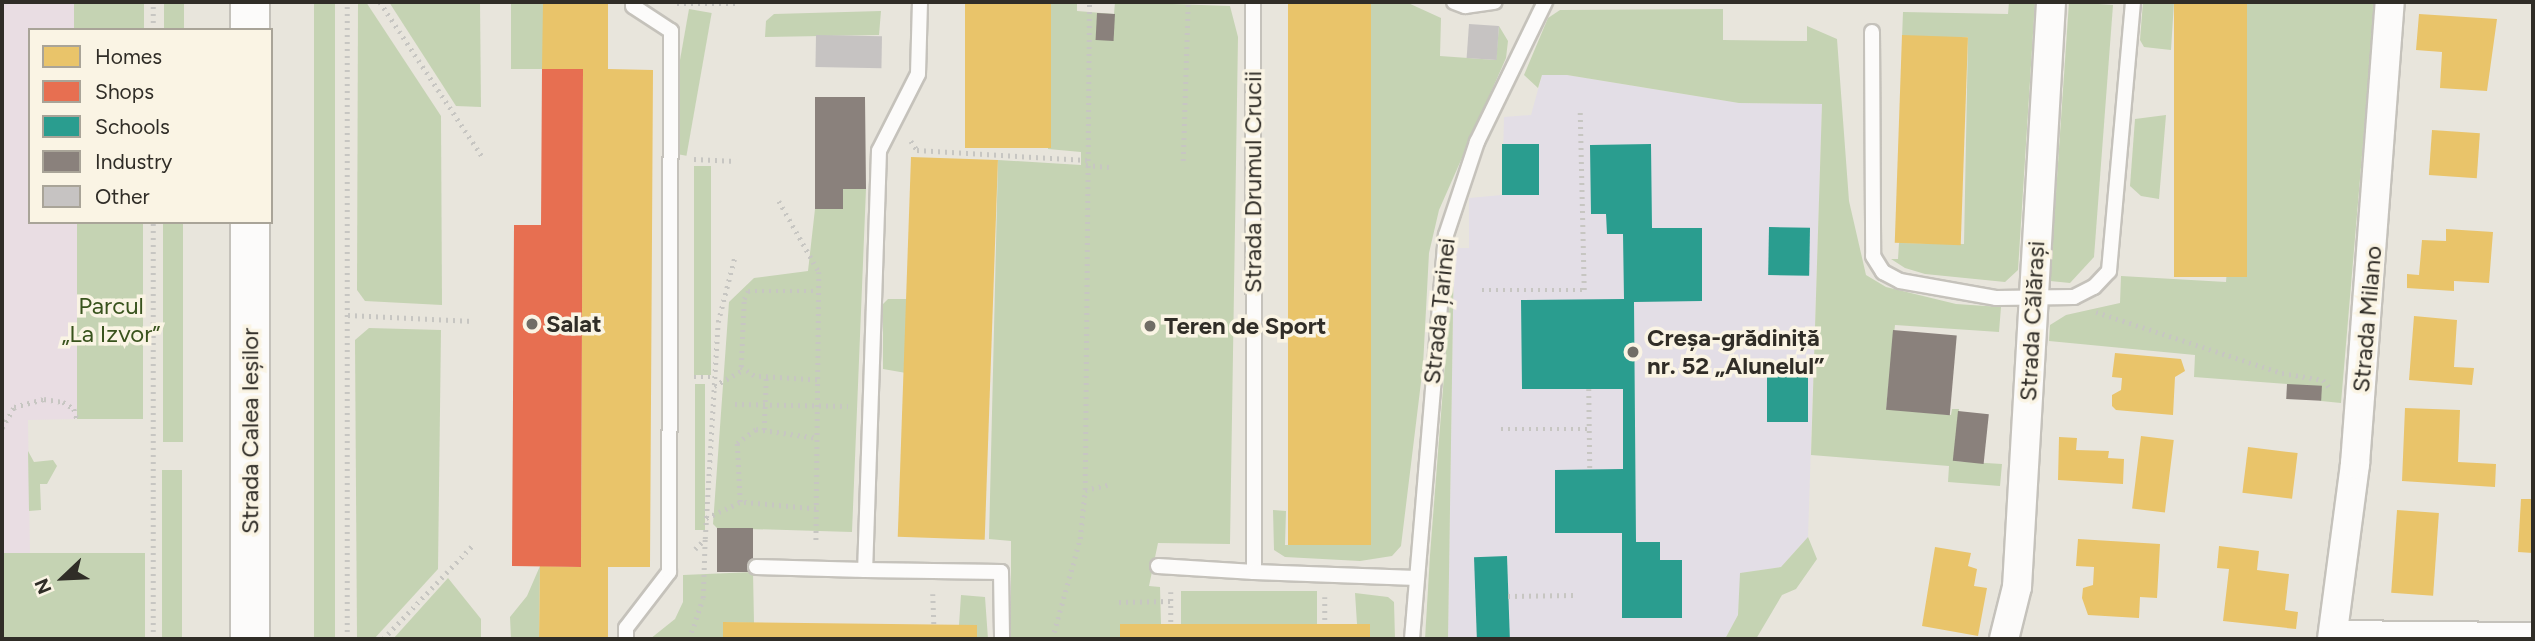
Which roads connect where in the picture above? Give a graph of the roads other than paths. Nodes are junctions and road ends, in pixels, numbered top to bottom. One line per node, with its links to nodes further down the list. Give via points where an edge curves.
1 (250, 2): 11 (main road)
2 (633, 2): 23 (lane, via 671,30 669,572 626,628)
3 (920, 2): 17 (lane, via 918,74 879,151)
4 (1253, 2): 18 (lane, Strada Drumul Crucii)
5 (1454, 2): 6 (lane, via 1465,6)
6 (1495, 2)
7 (1545, 2): 19 (lane, Strada Țarinei, via 1477,142 1446,235)
8 (2051, 2): 14 (street, Strada Călărași)
9 (2133, 2): 14 (lane, via 2109,271 2094,287 2074,297)
10 (2390, 2): 20 (street, Strada Milano, via 2360,405)
11 (250, 28)
12 (1872, 32): 14 (lane, via 1873,256 1883,272 1900,281 1944,291)
13 (250, 224): 22 (main road, Strada Calea Ieșilor)
14 (2033, 299): 26 (street, Strada Călărași, via 2017,587 2014,614)
15 (756, 567): 17 (lane)
16 (1164, 567): 18 (lane)
17 (864, 570): 24 (lane, via 1001,572)
18 (1254, 572): 19 (lane)
19 (1416, 578): 25 (lane, Strada Țarinei)
20 (2332, 637): 21 (street, Strada Milano)
21 (2533, 637)
22 (250, 639)
23 (626, 639)
24 (1002, 639)
25 (1412, 639)
26 (2004, 639)

